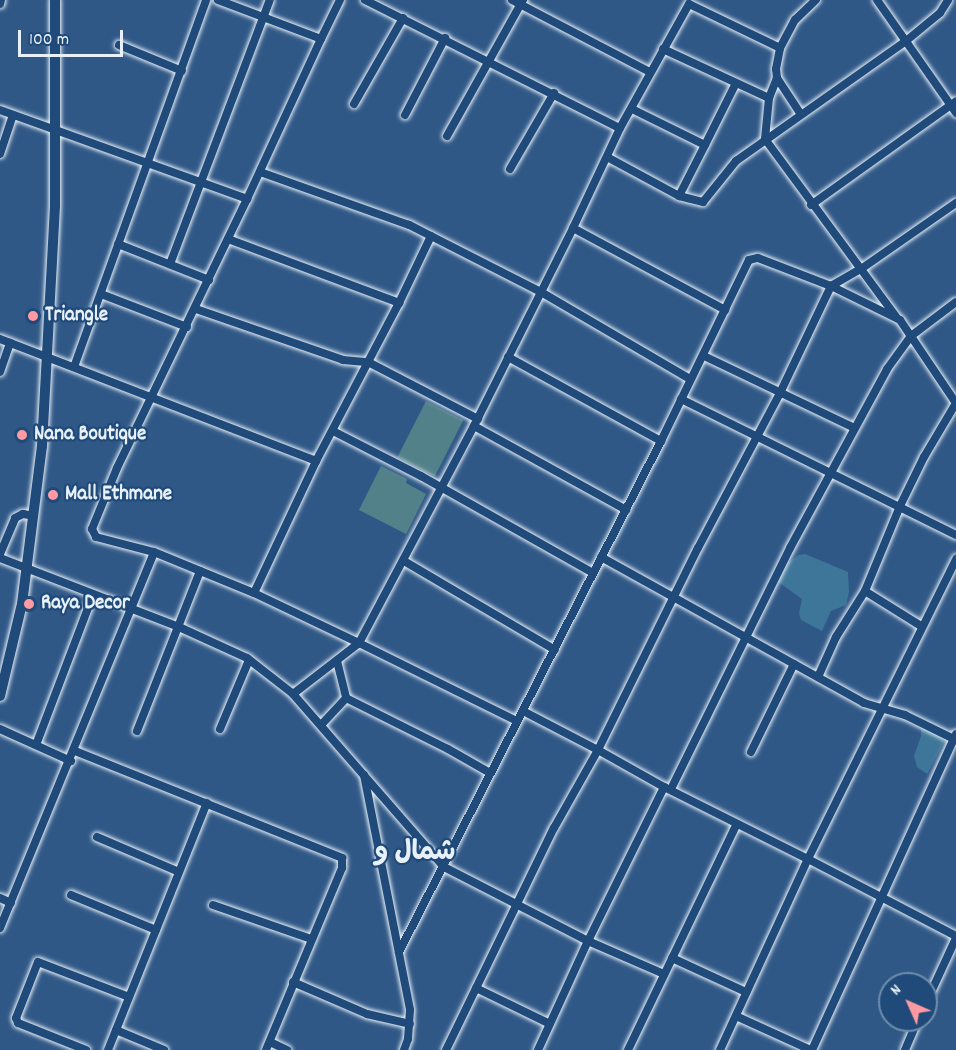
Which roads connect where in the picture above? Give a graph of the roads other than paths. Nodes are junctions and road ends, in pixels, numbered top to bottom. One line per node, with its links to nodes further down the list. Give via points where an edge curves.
1 (55, 0): 39 (street)
2 (206, 0): 24 (street)
3 (218, 0): 15 (street)
4 (270, 0): 15 (street)
5 (340, 0): 18 (street)
6 (365, 0): 16 (street)
7 (680, 0): 13 (street)
8 (799, 0): 14 (street)
9 (816, 0): 14 (street)
10 (877, 0): 19 (street)
11 (948, 0): 19 (street, via 940,13)
12 (518, 1): 23 (street); 25 (street)
13 (690, 2): 21 (street); 22 (street)
14 (808, 5): 21 (street)
15 (264, 17): 18 (street); 48 (street)
16 (403, 18): 17 (street); 31 (street)
17 (445, 38): 23 (street); 37 (street)
18 (321, 39): 47 (street)
19 (906, 40): 30 (street); 34 (street)
20 (119, 45): 24 (street)
21 (780, 48): 26 (street)
22 (663, 49): 25 (street); 27 (street)
23 (489, 60): 28 (street); 40 (street)
24 (182, 71): 45 (street)
25 (650, 72): 32 (street)
26 (777, 78): 29 (street); 34 (street)
27 (736, 83): 29 (street); 42 (street)
28 (554, 93): 38 (street); 46 (street)
29 (769, 98): 41 (street)
30 (953, 103): 35 (street); 52 (street)
31 (354, 104)
32 (632, 109): 38 (street); 42 (street)
33 (0, 110): 36 (street)
34 (800, 113): 41 (street)
35 (956, 113)
36 (13, 115): 39 (street); 43 (street)
37 (405, 116)
38 (620, 128): 44 (street)
39 (57, 130): 45 (street); 72 (street)
40 (447, 136)
41 (765, 139): 49 (street, via 730,167 708,199 703,202); 52 (street)
42 (705, 145): 49 (street)
43 (0, 154)
44 (607, 157): 49 (street); 53 (street)
45 (147, 161): 48 (street); 56 (street)
46 (510, 169)
47 (260, 172): 50 (street); 54 (street)
48 (201, 182): 50 (street); 57 (street)
49 (679, 196)
50 (247, 199): 55 (street)
51 (956, 203): 58 (street)
52 (811, 205): 58 (street)
53 (573, 228): 61 (street); 66 (street)
54 (431, 236): 61 (street); 64 (street)
55 (228, 239): 59 (street); 64 (street)
56 (118, 244): 57 (street); 62 (street)
57 (170, 264): 59 (street)
58 (861, 269): 60 (street); 67 (street)
59 (209, 280): 65 (street)
60 (831, 286): 66 (street, via 754,258); 67 (street); 79 (street)
61 (541, 292): 74 (street); 78 (street)
62 (100, 294): 68 (street); 76 (street)
63 (956, 302): 69 (street)
64 (399, 303): 75 (street)
65 (196, 309): 68 (street); 75 (street, via 343,360)
66 (725, 310): 73 (street)
67 (897, 318): 69 (street)
68 (187, 327): 80 (street)
69 (911, 336): 82 (street); 84 (street, via 887,369)
70 (0, 339): 71 (street)
71 (10, 343): 72 (street); 77 (street)
72 (46, 356): 76 (street); 93 (street)
73 (704, 356): 78 (street); 79 (street)
74 (508, 357): 83 (street); 87 (street)
75 (368, 362): 83 (street); 85 (street)
76 (74, 367): 80 (street)
77 (0, 372)
78 (690, 379): 81 (street)
79 (780, 393): 84 (street); 86 (street)
80 (152, 396): 88 (street); 95 (street, via 92,529 96,537)
81 (681, 399): 86 (street); 87 (street)
82 (956, 403): 91 (street)
83 (476, 422): 90 (street); 92 (street)
84 (854, 428): 89 (street)
85 (333, 431): 88 (street); 90 (street)
86 (757, 437): 89 (street); 106 (street)
87 (662, 441): 92 (street)
88 (315, 461): 104 (street)
89 (830, 472): 91 (street); 110 (street)
90 (441, 489): 99 (street); 102 (street)
91 (900, 506): 94 (street); 103 (street)
92 (626, 510): 97 (street)
93 (34, 516): 96 (street, via 22,514 15,518); 100 (street)
94 (956, 535)
95 (154, 552): 101 (street); 107 (street)
96 (0, 556): 100 (street)
97 (601, 557): 102 (street); 106 (street)
98 (956, 559): 108 (street)
99 (404, 561): 111 (street); 112 (street)
100 (27, 570): 105 (street); 118 (street)
101 (200, 571): 104 (street); 109 (street)
102 (593, 573): 112 (street)
103 (865, 591): 108 (street); 116 (street, via 836,637)
104 (254, 593): 111 (street)
105 (93, 595): 107 (street); 128 (street)
106 (673, 597): 110 (street); 129 (street)
107 (132, 609): 109 (street); 130 (street)
108 (921, 626): 120 (street)
109 (179, 627): 113 (street); 126 (street)
110 (745, 636): 115 (street); 135 (street)
111 (359, 643): 114 (street); 122 (street)
112 (555, 650): 121 (street)
113 (249, 660): 117 (street); 125 (street)
114 (336, 661): 117 (street); 119 (street)
115 (794, 664): 116 (street); 131 (street)
116 (818, 677): 120 (street, via 864,703)
117 (293, 694): 123 (street)
118 (0, 696)
119 (346, 698): 123 (street); 133 (street)
120 (884, 707): 127 (street); 139 (street)
121 (523, 711): 122 (street); 129 (street)
122 (517, 722): 133 (street)
123 (321, 725): 134 (street)
124 (0, 729): 128 (street)
125 (220, 729)
126 (137, 730)
127 (955, 738): 143 (street)
128 (36, 745): 132 (street)
129 (598, 750): 135 (street); 146 (street, via 554,828)
130 (75, 751): 132 (street); 136 (street)
131 (751, 752)
132 (71, 761): 145 (street)
133 (490, 773): 140 (street)
134 (364, 774): 140 (street); 153 (street)
135 (667, 788): 137 (street); 152 (street)
136 (207, 803): 141 (street); 151 (street, via 342,858 342,868)
137 (737, 824): 139 (street); 154 (street)
138 (97, 837): 141 (street)
139 (808, 859): 143 (street); 159 (street)
140 (444, 867): 146 (street); 153 (street)
141 (179, 872): 149 (street)
142 (70, 895): 149 (street)
143 (882, 897): 150 (street); 177 (street)
144 (0, 898): 145 (street)
145 (11, 903): 148 (street)
146 (518, 905): 152 (street); 158 (street)
147 (213, 906): 151 (street)
148 (0, 928)
149 (156, 930): 160 (street)
150 (956, 937): 156 (street)
151 (311, 939): 157 (street)
152 (588, 941): 155 (street); 163 (street)
153 (399, 952): 162 (street)
154 (672, 958): 155 (street); 159 (street)
155 (664, 974): 175 (street)
156 (938, 977)
157 (293, 982): 162 (street, via 367,1014); 166 (street)
158 (476, 988): 163 (street); 173 (street)
159 (746, 992): 161 (street)
160 (129, 997): 164 (street); 168 (street, via 38,962 16,1018 18,1023)
161 (736, 1016): 176 (street); 177 (street)
162 (410, 1024): 172 (street)
163 (549, 1024): 174 (street)
164 (116, 1030): 167 (street); 169 (street)
165 (913, 1032): 178 (street)
166 (268, 1046): 171 (street)
167 (153, 1048): 170 (street)
168 (86, 1050)
169 (108, 1050)
170 (164, 1050)
171 (287, 1050)
172 (404, 1050)
173 (446, 1050)
174 (538, 1050)
175 (628, 1050)
176 (720, 1050)
177 (812, 1050)
178 (905, 1050)

